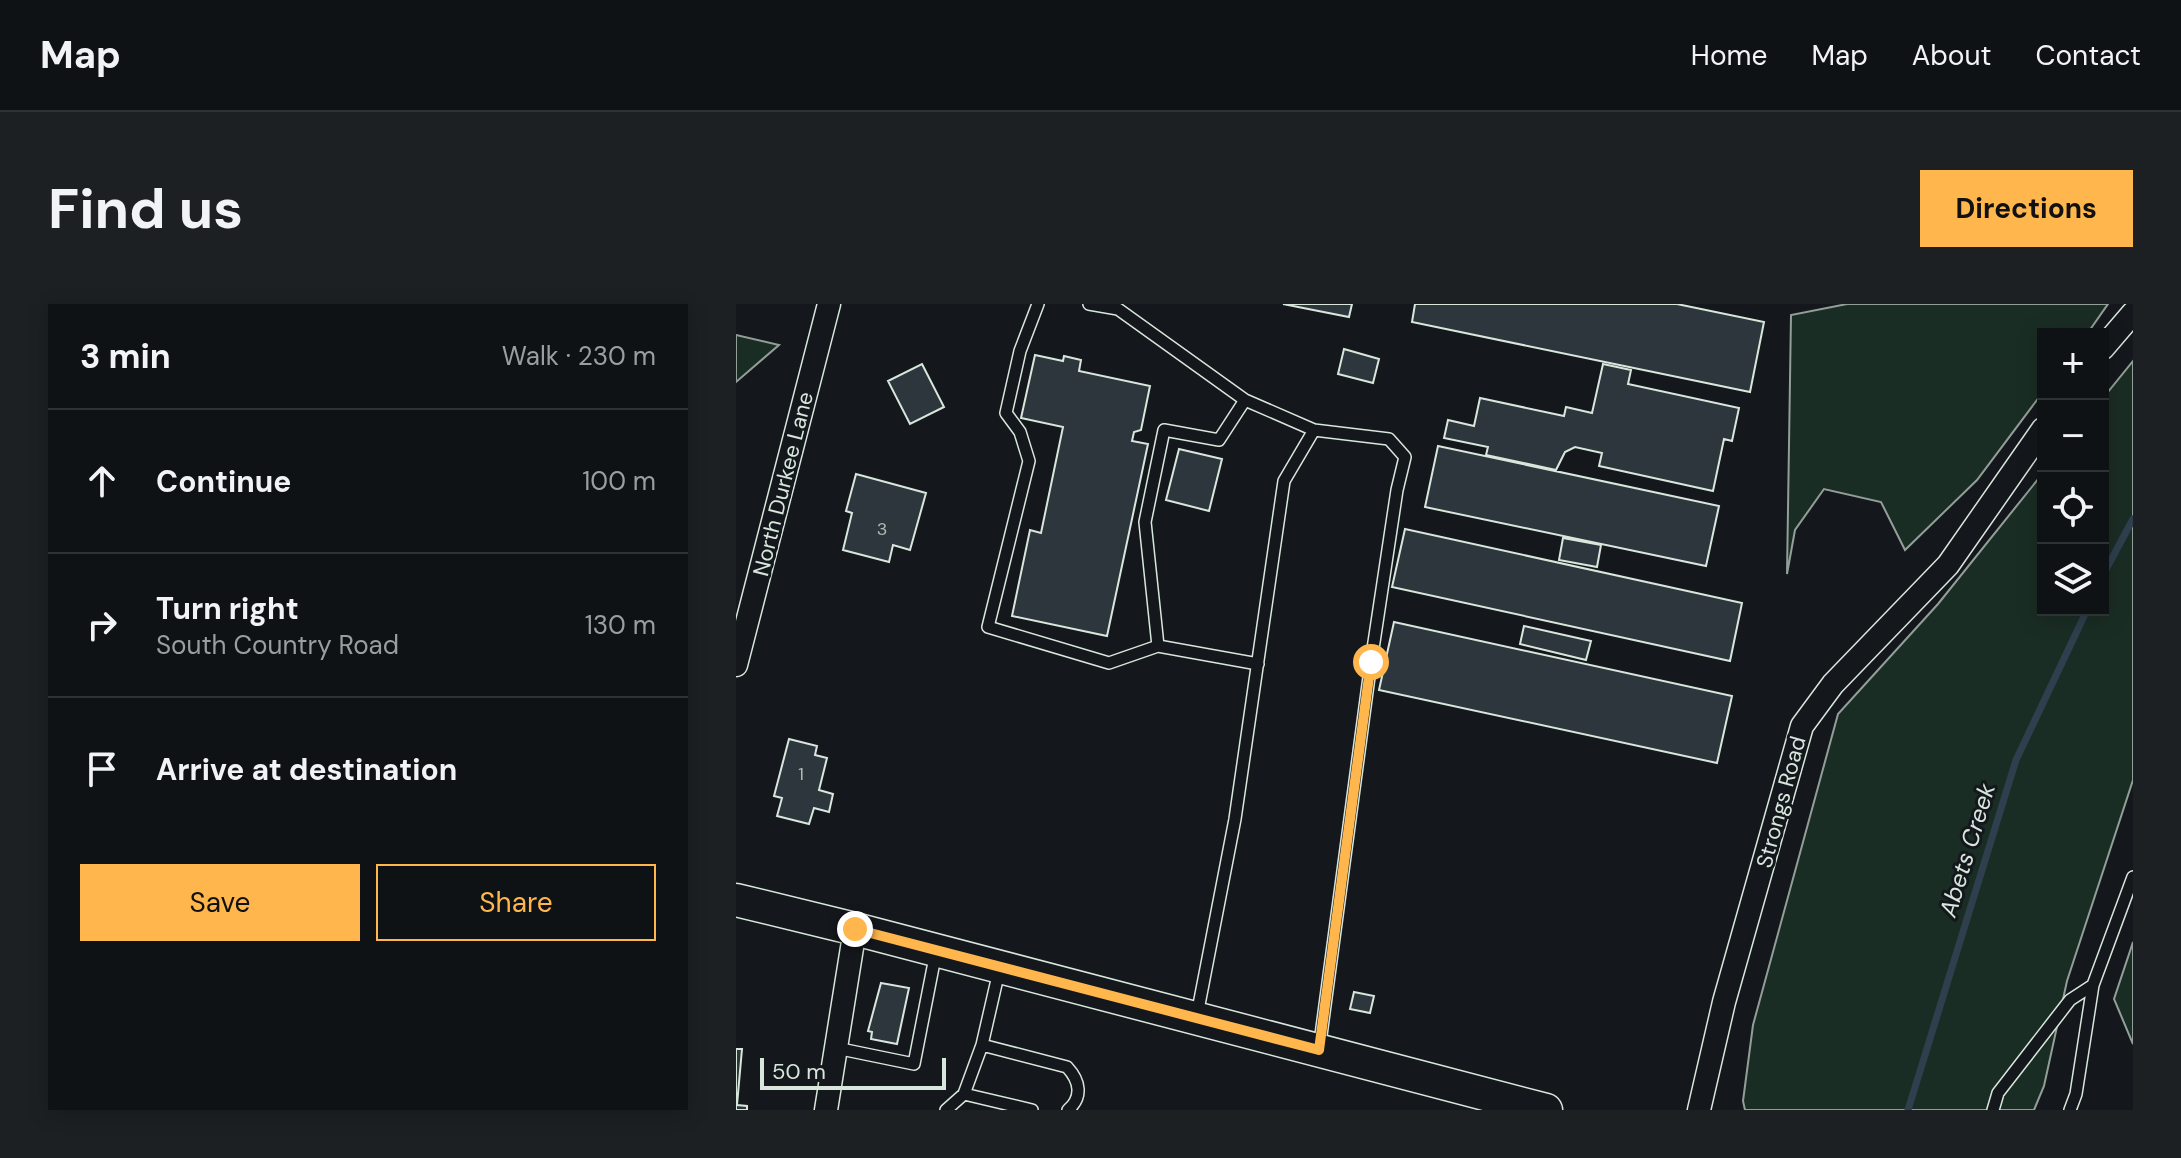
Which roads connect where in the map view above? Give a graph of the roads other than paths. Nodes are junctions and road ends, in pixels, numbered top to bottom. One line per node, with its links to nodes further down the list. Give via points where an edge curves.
1 (829, 304): 11 (street, North Durkee Lane)
2 (1038, 304): 9 (lane, via 1020,351 1006,413 1020,432 1029,461 988,627 1109,663)
3 (1089, 304): 6 (lane, via 1118,309)
4 (2133, 313): 5 (street)
5 (2109, 341)
6 (1245, 400): 7 (lane); 9 (lane, via 1219,440 1164,430 1145,522)
7 (1314, 430): 10 (lane, via 1284,481); 21 (lane, via 1389,439 1405,457 1373,646)
8 (2037, 438): 28 (street, Strongs Road, via 1948,565 1833,684 1802,726)
9 (1158, 646): 10 (lane)
10 (1258, 664): 18 (lane)
11 (736, 665)
12 (2133, 877): 17 (lane)
13 (736, 900): 14 (main road)
14 (855, 929): 15 (main road); 20 (street)
15 (936, 950): 16 (main road); 20 (lane, via 914,1064)
16 (1000, 967): 18 (main road); 19 (lane)
17 (2093, 985): 29 (lane, via 2070,1000 1998,1093); 30 (lane)
18 (1197, 1019): 21 (main road)
19 (982, 1045): 22 (lane); 26 (lane, via 1067,1067 1079,1089)
20 (835, 1047): 23 (street)
21 (1319, 1050): 27 (main road)
22 (964, 1094): 24 (lane); 25 (lane)
23 (826, 1110)
24 (946, 1110)
25 (1032, 1110)
26 (1068, 1110)
27 (1546, 1110)
28 (1699, 1110)
29 (1993, 1110)
30 (2070, 1110)

